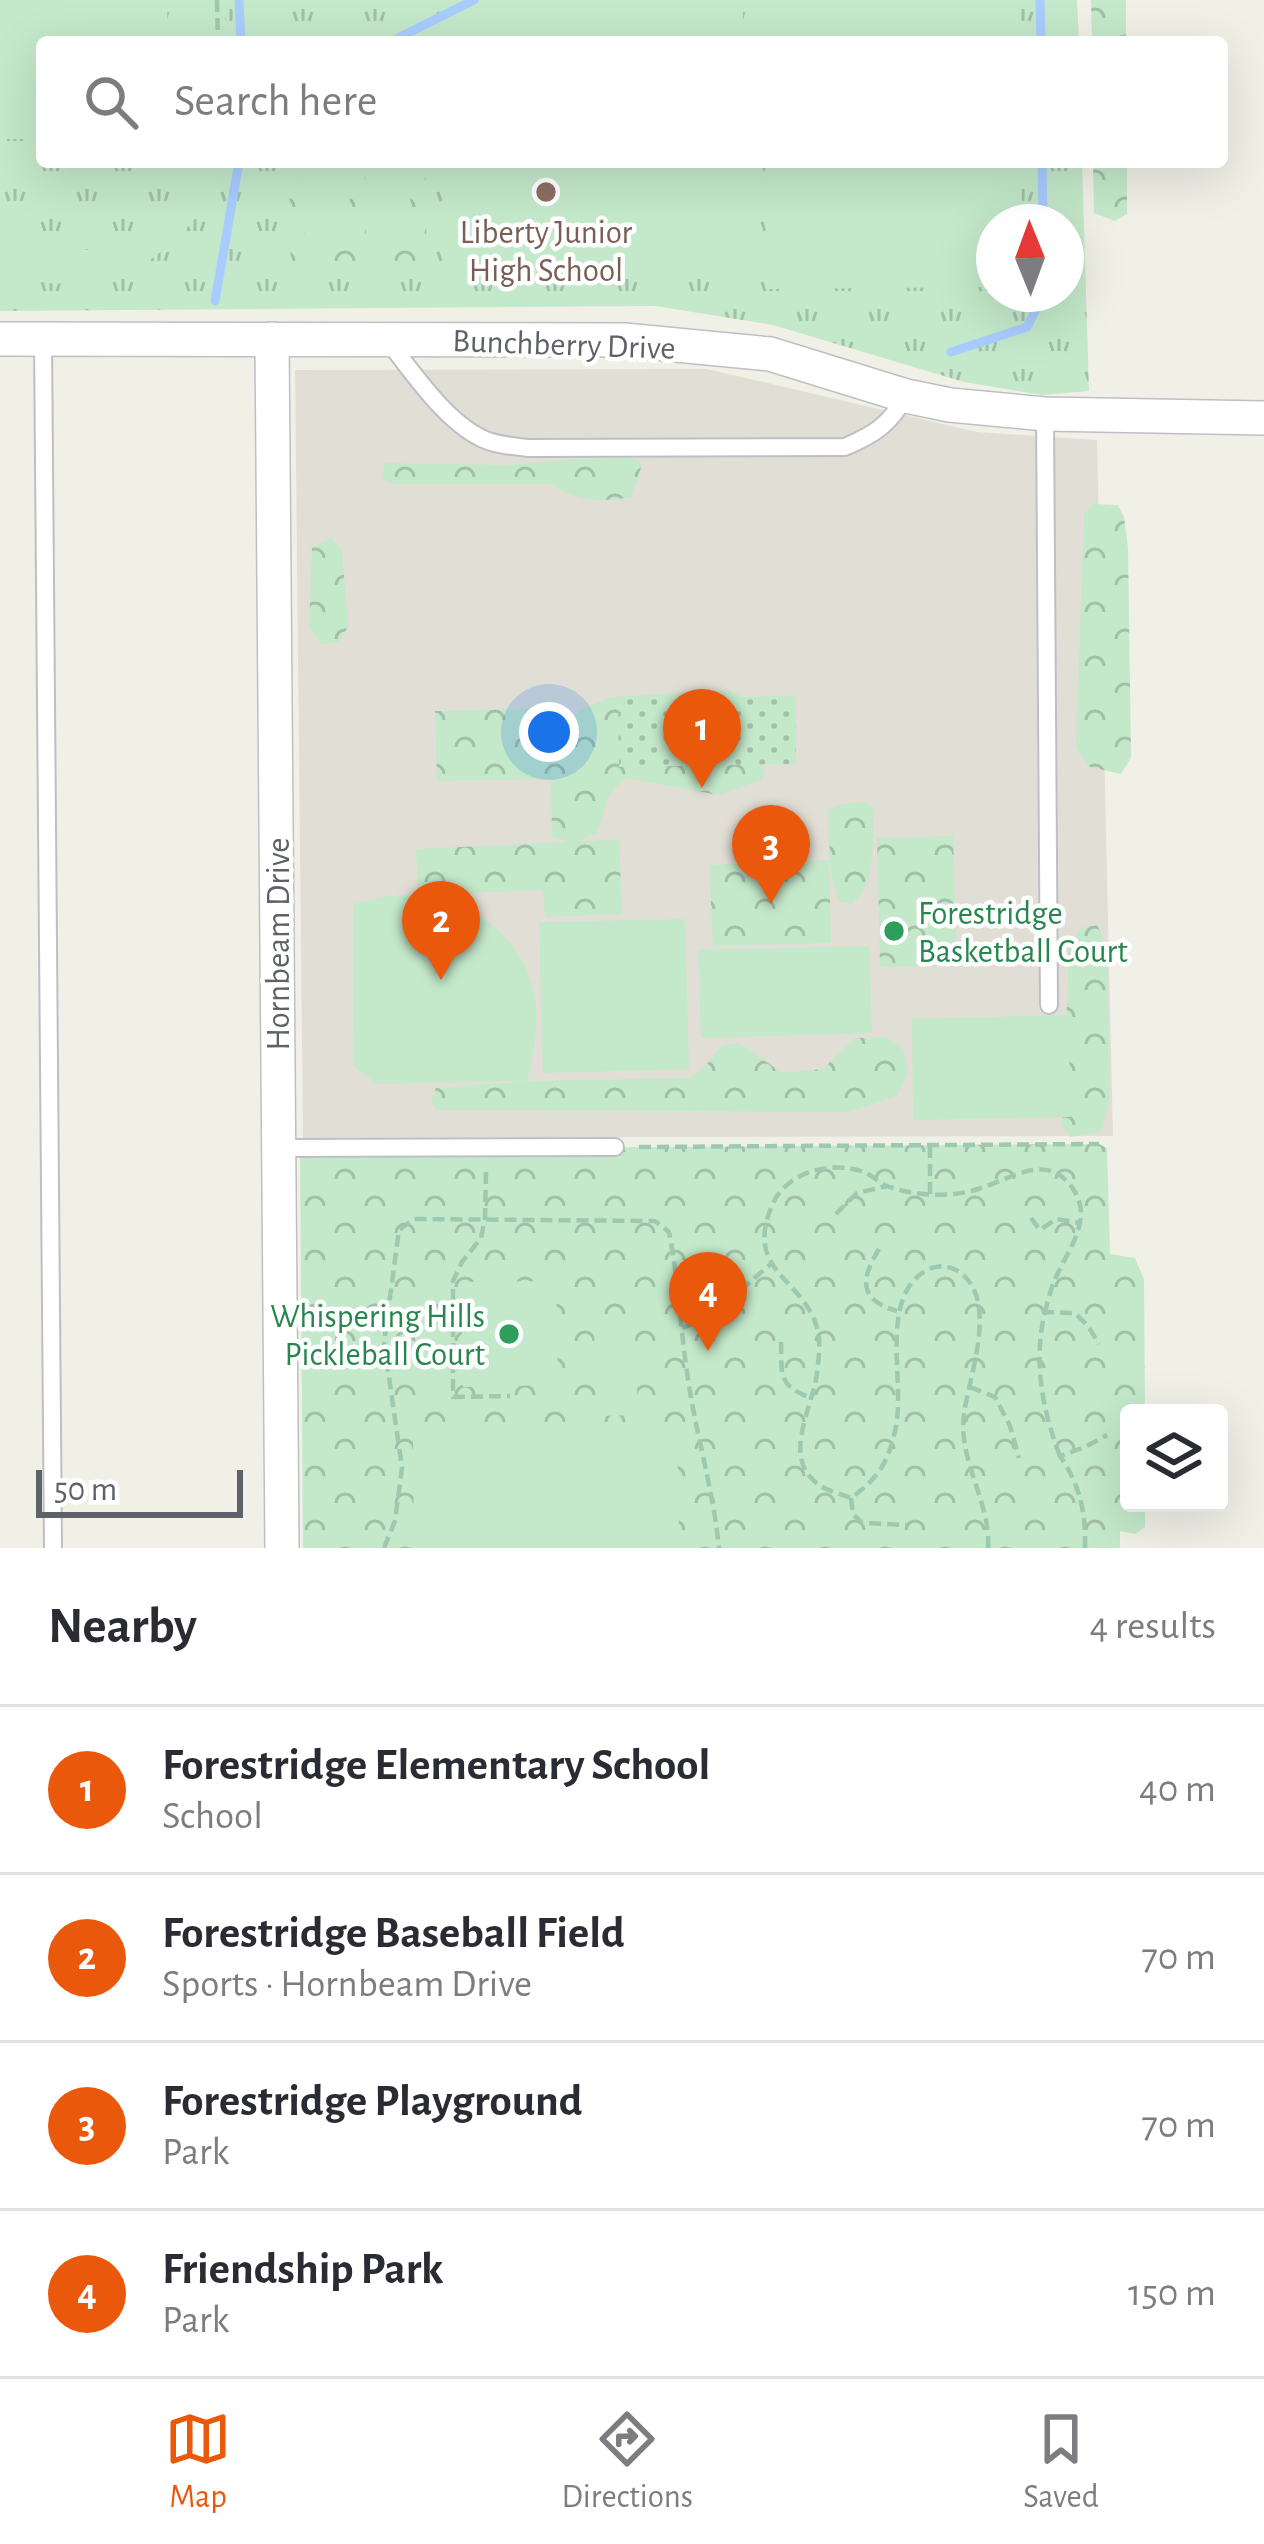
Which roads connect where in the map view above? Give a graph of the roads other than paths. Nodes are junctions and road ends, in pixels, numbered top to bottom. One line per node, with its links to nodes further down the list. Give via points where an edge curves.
1 (0, 339): 2 (street, Bunchberry Drive)
2 (43, 339): 4 (street, Bunchberry Drive); 11 (lane)
3 (387, 339): 4 (street, Bunchberry Drive); 5 (street, Bunchberry Drive, via 624,340 770,354); 5 (lane, via 430,395 479,437 528,448 845,447 892,420)
4 (272, 340): 10 (street, Hornbeam Drive)
5 (906, 396): 6 (street, Bunchberry Drive)
6 (1045, 414): 7 (street, Bunchberry Drive); 8 (lane)
7 (1264, 418)
8 (1049, 1005)
9 (615, 1147): 10 (lane)
10 (278, 1148): 12 (street, Hornbeam Drive)
11 (53, 1548)
12 (282, 1548)

